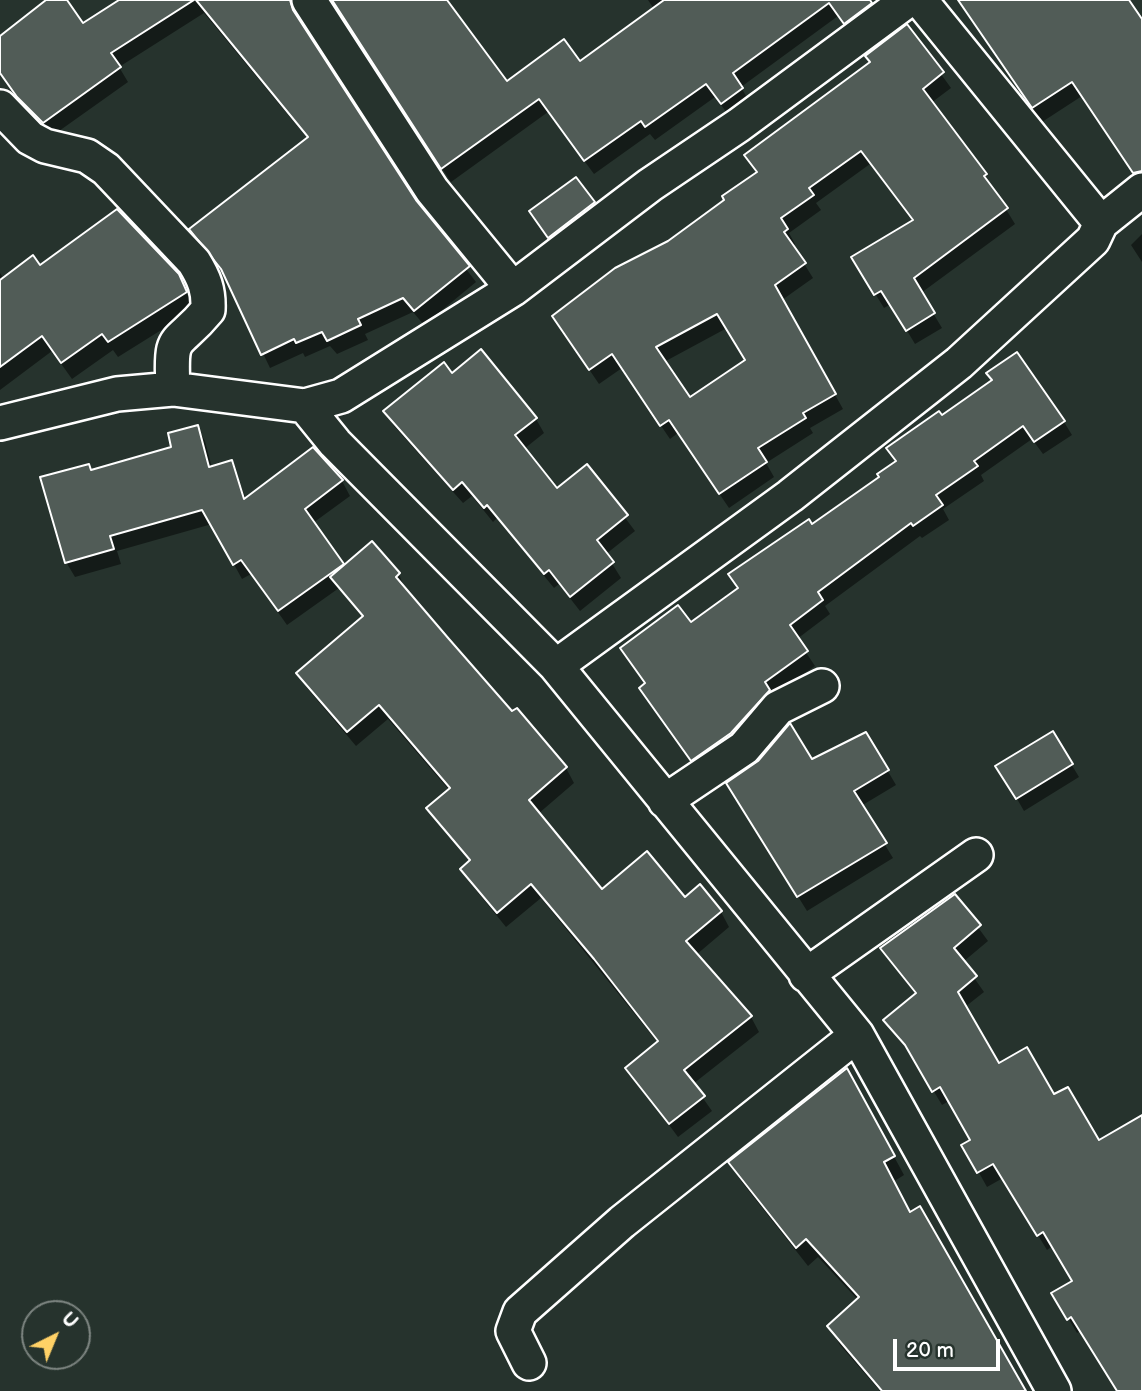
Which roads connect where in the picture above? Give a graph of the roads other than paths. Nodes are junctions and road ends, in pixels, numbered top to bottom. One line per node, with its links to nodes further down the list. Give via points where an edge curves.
1 (309, 0): 7 (street, via 432,190)
2 (908, 0): 7 (street)
3 (920, 0): 6 (street)
4 (0, 107): 8 (street, via 30,138 87,156 106,169 194,262 207,287 208,310 176,340 171,353)
5 (1142, 190): 6 (street)
6 (1101, 223): 11 (street, via 1093,240 960,363 790,496)
7 (513, 289): 9 (street, via 341,396)
8 (173, 389): 9 (street); 10 (street, via 117,394)
9 (305, 406): 11 (street, via 335,443)
10 (0, 423)
11 (556, 666): 13 (street)
12 (822, 686): 13 (street, via 778,708 744,748)
13 (665, 801): 15 (street)
14 (976, 855): 15 (street)
15 (806, 975): 16 (street)
16 (857, 1035): 17 (street, via 621,1222 520,1312 513,1331); 18 (street)
17 (529, 1363)
18 (1055, 1391)

